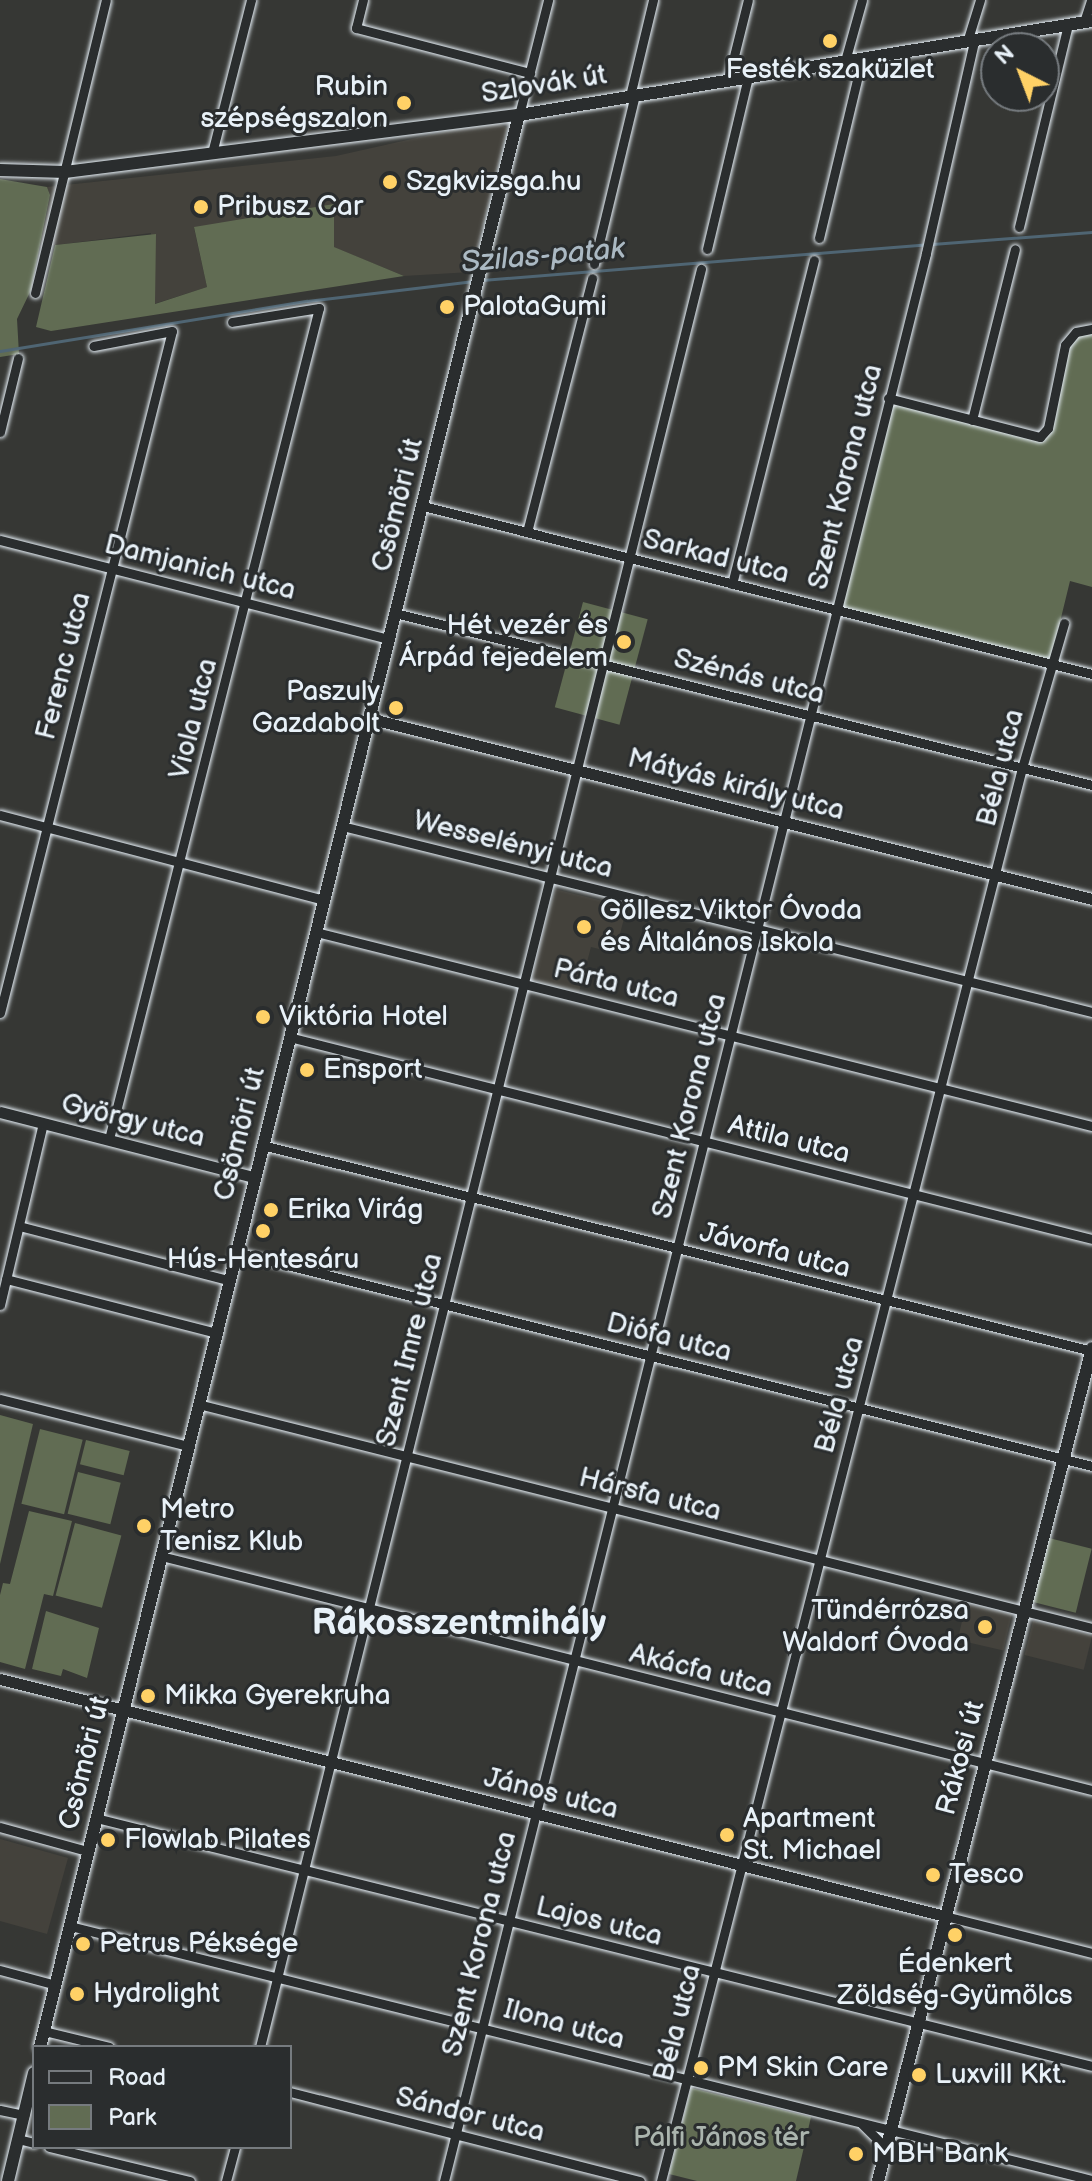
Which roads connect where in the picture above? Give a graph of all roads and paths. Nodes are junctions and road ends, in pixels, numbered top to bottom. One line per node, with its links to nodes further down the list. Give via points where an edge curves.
1 (106, 0): 22 (street)
2 (251, 0): 20 (street)
3 (363, 0): 15 (street, via 356,28)
4 (548, 0): 15 (street, Csömöri út)
5 (653, 0): 18 (street)
6 (748, 0): 17 (street)
7 (862, 0): 14 (street)
8 (980, 0): 12 (street, Szent Korona utca)
9 (1091, 0): 10 (street)
10 (1088, 22): 11 (main road, Szlovák út)
11 (1068, 25): 12 (main road, Szlovák út); 23 (street)
12 (970, 41): 13 (main road, Szlovák út); 36 (street, Szent Korona utca, via 930,237)
13 (862, 59): 14 (main road, Szlovák út); 24 (street)
14 (845, 61): 16 (main road, Szlovák út)
15 (530, 73): 19 (street, Csömöri út)
16 (748, 77): 17 (main road, Szlovák út); 25 (street)
17 (728, 80): 18 (main road, Szlovák út)
18 (633, 96): 19 (main road, Szlovák út); 28 (street)
19 (519, 115): 20 (main road, Szlovák út); 39 (main road, Csömöri út)
20 (212, 153): 22 (main road, Szlovák út)
21 (0, 170): 22 (main road, Szlovák út)
22 (65, 172): 31 (street)
23 (1019, 227)
24 (819, 238)
25 (707, 249)
26 (1015, 249): 37 (street)
27 (814, 260): 44 (street)
28 (594, 264)
29 (701, 269): 42 (street)
30 (592, 278): 40 (street)
31 (35, 293)
32 (232, 322): 45 (street, Viola utca, via 319,308)
33 (1092, 329): 37 (street, via 1076,332 1065,345 1043,435 1033,438)
34 (93, 346): 43 (street, Ferenc utca, via 172,331)
35 (18, 358): 38 (street)
36 (888, 398): 37 (street); 46 (street, Szent Korona utca)
37 (972, 420)
38 (0, 432)
39 (423, 506): 40 (street, Sarkad utca); 47 (main road, Csömöri út)
40 (527, 532): 42 (street, Sarkad utca)
41 (0, 540): 43 (street, Damjanich utca)
42 (631, 558): 44 (street, Sarkad utca); 51 (street, Szent Imre utca)
43 (112, 568): 45 (street, Damjanich utca); 60 (street, Ferenc utca)
44 (732, 584): 46 (street, Sarkad utca)
45 (246, 603): 49 (street, Damjanich utca); 62 (street, Viola utca)
46 (836, 609): 50 (street, Sarkad utca); 53 (street, Szent Korona utca)
47 (395, 613): 49 (main road, Csömöri út); 51 (street, Szénás utca)
48 (1064, 623): 50 (street, Béla utca, via 1058,655)
49 (388, 639): 54 (main road, Csömöri út)
50 (1050, 663): 52 (street, Sarkad utca); 55 (street, Béla utca)
51 (605, 664): 53 (street, Szénás utca); 56 (street, Szent Imre utca)
52 (1092, 674)
53 (809, 715): 55 (street, Szénás utca); 59 (street, Szent Korona utca)
54 (368, 718): 56 (street, Mátyás király utca); 61 (main road, Csömöri út)
55 (1022, 768): 57 (street, Szénás utca); 63 (street, Béla utca)
56 (577, 771): 59 (street, Mátyás király utca); 64 (street, Szent Imre utca)
57 (1092, 785)
58 (0, 815): 60 (street)
59 (782, 821): 63 (street, Mátyás király utca); 67 (street, Szent Korona utca)
60 (46, 826): 62 (street); 72 (street, Ferenc utca)
61 (342, 826): 64 (street, Wesselényi utca); 66 (main road, Csömöri út)
62 (181, 862): 66 (street); 80 (street, Viola utca)
63 (996, 875): 65 (street, Mátyás király utca); 69 (street, Béla utca)
64 (551, 877): 67 (street, Wesselényi utca); 70 (street, Szent Imre utca)
65 (1092, 899)
66 (323, 900): 68 (main road, Csömöri út)
67 (757, 928): 69 (street, Wesselényi utca); 73 (street, Szent Korona utca)
68 (316, 932): 70 (street, Párta utca); 74 (main road, Csömöri út)
69 (968, 981): 71 (street, Wesselényi utca); 75 (street, Béla utca)
70 (525, 985): 73 (street, Párta utca); 76 (street, Szent Imre utca)
71 (1092, 1012)
72 (0, 1013)
73 (730, 1036): 75 (street, Párta utca); 81 (street, Szent Korona utca)
74 (289, 1037): 76 (street, Attila utca); 82 (main road, Csömöri út)
75 (942, 1088): 79 (street, Párta utca); 84 (street, Béla utca)
76 (498, 1090): 81 (street, Attila utca); 85 (street, Szent Imre utca)
77 (0, 1112): 78 (street, György utca)
78 (43, 1123): 80 (street, György utca); 86 (street)
79 (1092, 1126)
80 (109, 1139): 83 (street, György utca)
81 (704, 1141): 84 (street, Attila utca); 88 (street, Szent Korona utca)
82 (262, 1145): 83 (main road, Csömöri út); 85 (street, Jávorfa utca)
83 (254, 1177): 89 (main road, Csömöri út)
84 (916, 1195): 87 (street, Attila utca); 92 (street, Béla utca)
85 (470, 1198): 88 (street, Jávorfa utca); 93 (street, Szent Imre utca)
86 (19, 1226): 90 (street); 91 (street)
87 (1092, 1239)
88 (677, 1249): 92 (street, Jávorfa utca); 97 (street, Szent Korona utca)
89 (235, 1252): 91 (main road, Csömöri út); 93 (street, Diófa utca)
90 (6, 1279): 94 (street); 95 (street)
91 (228, 1280): 95 (main road, Csömöri út)
92 (888, 1301): 96 (street, Jávorfa utca); 100 (street, Béla utca)
93 (444, 1304): 97 (street, Diófa utca); 102 (street, Szent Imre utca)
94 (0, 1305)
95 (216, 1333): 99 (main road, Csömöri út)
96 (1092, 1350): 103 (main road, Rákosi út)
97 (650, 1356): 100 (street, Diófa utca); 105 (street, Szent Korona utca)
98 (0, 1399): 101 (street)
99 (198, 1404): 101 (main road, Csömöri út); 102 (street, Hársfa utca)
100 (859, 1408): 103 (street, Diófa utca); 107 (street, Béla utca)
101 (188, 1446): 106 (main road, Csömöri út)
102 (406, 1456): 105 (street, Hársfa utca); 108 (street, Szent Imre utca)
103 (1063, 1458): 104 (street, Diófa utca); 109 (main road, Rákosi út)
104 (1092, 1466)
105 (611, 1509): 107 (street, Hársfa utca); 111 (street, Szent Korona utca)
106 (161, 1556): 108 (street, Akácfa utca); 113 (main road, Csömöri út)
107 (820, 1560): 109 (street, Hársfa utca); 114 (street, Béla utca)
108 (367, 1610): 111 (street, Akácfa utca); 115 (street, Szent Imre utca)
109 (1024, 1611): 110 (street, Hársfa utca); 116 (main road, Rákosi út)
110 (1092, 1628)
111 (573, 1662): 114 (street, Akácfa utca); 118 (street, Szent Korona utca)
112 (0, 1679): 113 (street, János utca)
113 (123, 1710): 115 (street, János utca); 119 (main road, Csömöri út)
114 (780, 1713): 116 (street, Akácfa utca); 122 (street, Béla utca)
115 (331, 1762): 118 (street, János utca); 123 (street, Szent Imre utca)
116 (984, 1763): 117 (street, Akácfa utca); 124 (main road, Rákosi út)
117 (1092, 1790)
118 (533, 1815): 122 (street, János utca); 125 (street, Szent Korona utca)
119 (96, 1818): 121 (main road, Csömöri út); 123 (street, Lajos utca)
120 (0, 1827): 121 (street)
121 (87, 1851): 126 (main road, Csömöri út)
122 (740, 1865): 124 (street, János utca); 129 (street, Béla utca)
123 (304, 1870): 125 (street, Lajos utca); 130 (street, Szent Imre utca)
124 (945, 1916): 127 (street, János utca); 132 (main road, Rákosi út)
125 (508, 1922): 129 (street, Lajos utca); 133 (street, Szent Korona utca)
126 (70, 1926): 130 (street, Ilona utca); 131 (main road, Csömöri út)
127 (1092, 1953)
128 (0, 1970): 131 (street)
129 (713, 1973): 132 (street, Lajos utca); 139 (street, Béla utca)
130 (278, 1977): 133 (street, Ilona utca); 137 (street, Szent Imre utca)
131 (56, 1985): 134 (main road, Csömöri út)
132 (918, 2023): 138 (street, Lajos utca); 145 (main road, Rákosi út)
133 (483, 2026): 139 (street, Ilona utca); 146 (street, Szent Korona utca)
134 (44, 2031): 135 (main road, Csömöri út); 136 (street)
135 (40, 2045)
136 (101, 2045)
137 (261, 2045)
138 (1092, 2066)
139 (686, 2080): 144 (street, Ilona utca); 158 (street, Béla utca)
140 (32, 2081): 143 (main road)
141 (292, 2093): 146 (street, Sándor utca)
142 (0, 2110): 143 (street)
143 (24, 2115): 147 (main road)
144 (860, 2122): 145 (street, Ilona utca); 151 (street, via 880,2142)
145 (891, 2130): 151 (main road, Rákosi út); 152 (street, Ilona utca)
146 (456, 2134): 156 (street, Szent Korona utca); 157 (street, Sándor utca)
147 (18, 2139): 148 (street); 153 (main road)
148 (32, 2142)
149 (57, 2149): 154 (street)
150 (234, 2149): 155 (street)
151 (884, 2160): 159 (main road, Rákosi út)
152 (1092, 2180)
153 (8, 2181)
154 (190, 2181)
155 (226, 2181)
156 (444, 2181)
157 (640, 2181)
158 (661, 2181)
159 (878, 2181)

